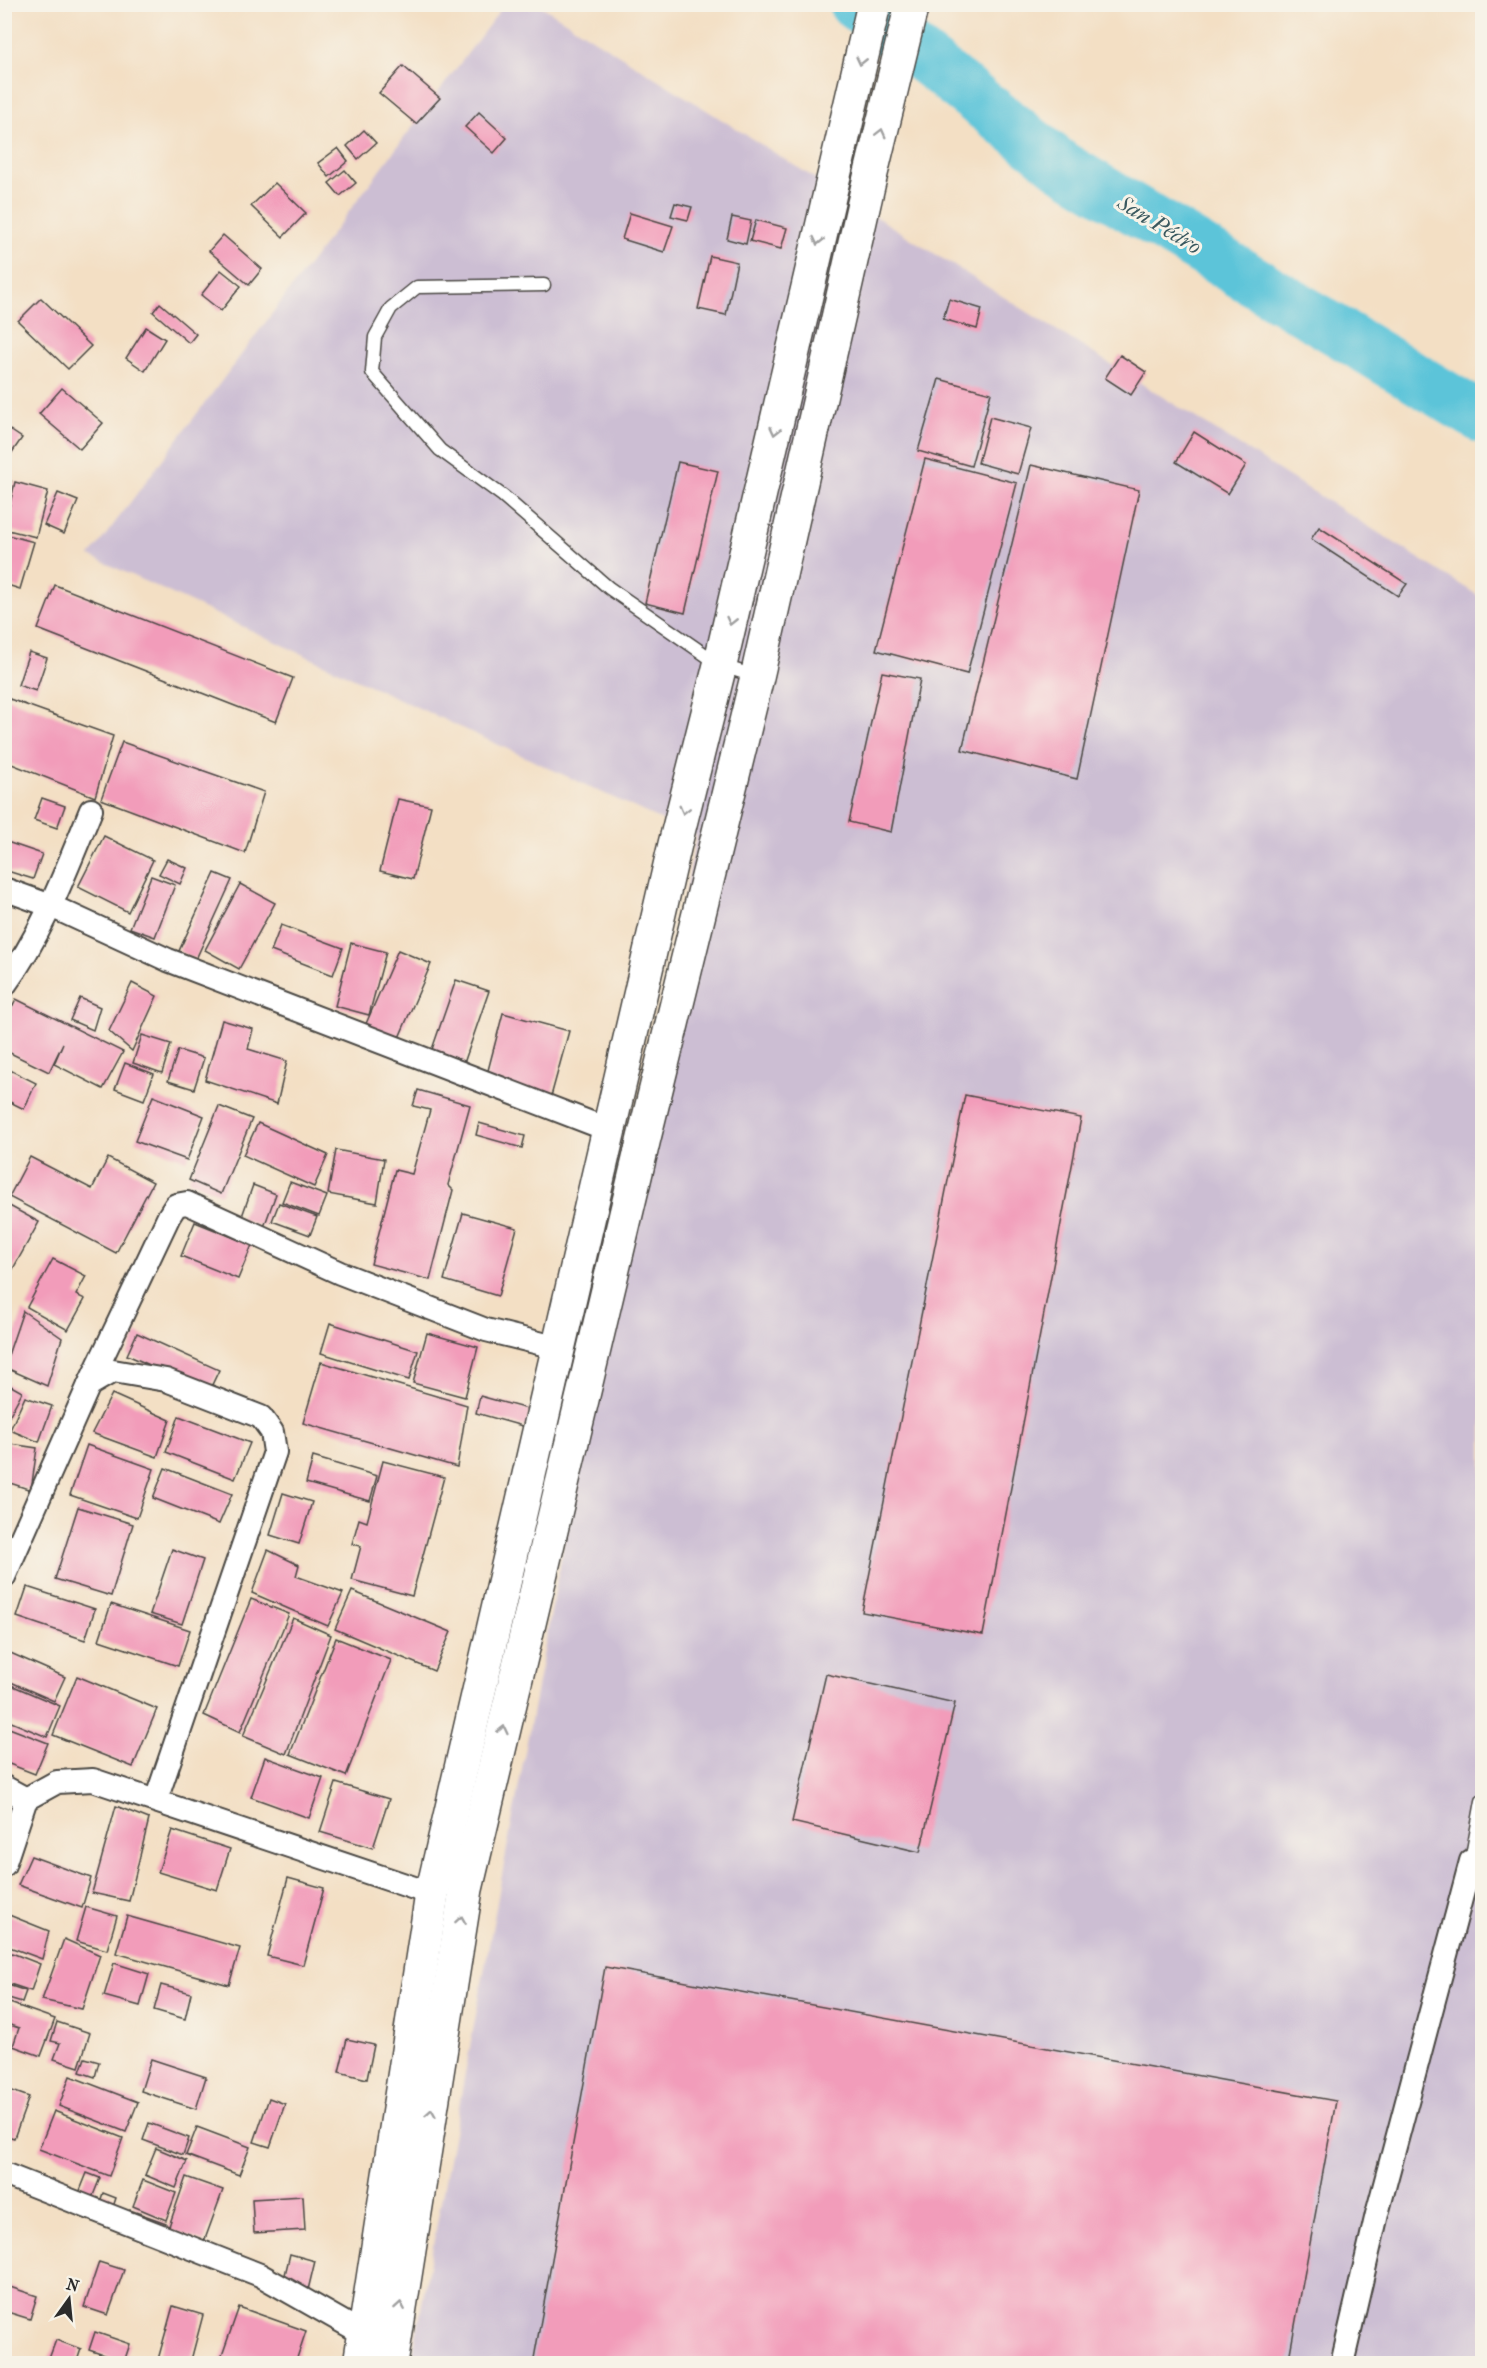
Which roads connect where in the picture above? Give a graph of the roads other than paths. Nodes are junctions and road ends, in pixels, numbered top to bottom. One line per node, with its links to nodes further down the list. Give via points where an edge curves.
1 (874, 4): 4 (main road, one-way to 4)
2 (912, 4): 5 (main road, one-way to 2)
3 (544, 285): 4 (lane, via 417,287 391,308 375,337 372,372 440,450 503,496 609,588)
4 (720, 665): 5 (lane); 10 (main road, one-way to 10)
5 (758, 677): 23 (main road, one-way to 5, via 466,1889 641,1149)
6 (91, 810): 8 (street)
7 (4, 889): 8 (street)
8 (51, 906): 9 (street, via 26,957); 10 (street, via 168,960)
9 (4, 986)
10 (609, 1130): 11 (main road)
11 (559, 1348): 12 (street, via 474,1326 340,1273 187,1203 176,1205 169,1216); 20 (main road)
12 (89, 1385): 13 (street); 16 (street, via 113,1371 166,1380 261,1417 272,1432 275,1452)
13 (4, 1577)
14 (4, 1787): 15 (street)
15 (26, 1799): 16 (street, via 57,1782 93,1780); 18 (street)
16 (156, 1800): 20 (street)
17 (1482, 1801): 19 (lane)
18 (4, 1865)
19 (1477, 1865): 24 (street, via 1377,2214)
20 (432, 1894): 22 (main road)
21 (4, 2174): 22 (street, via 260,2275)
22 (362, 2349)
23 (391, 2364)
24 (1342, 2364)

